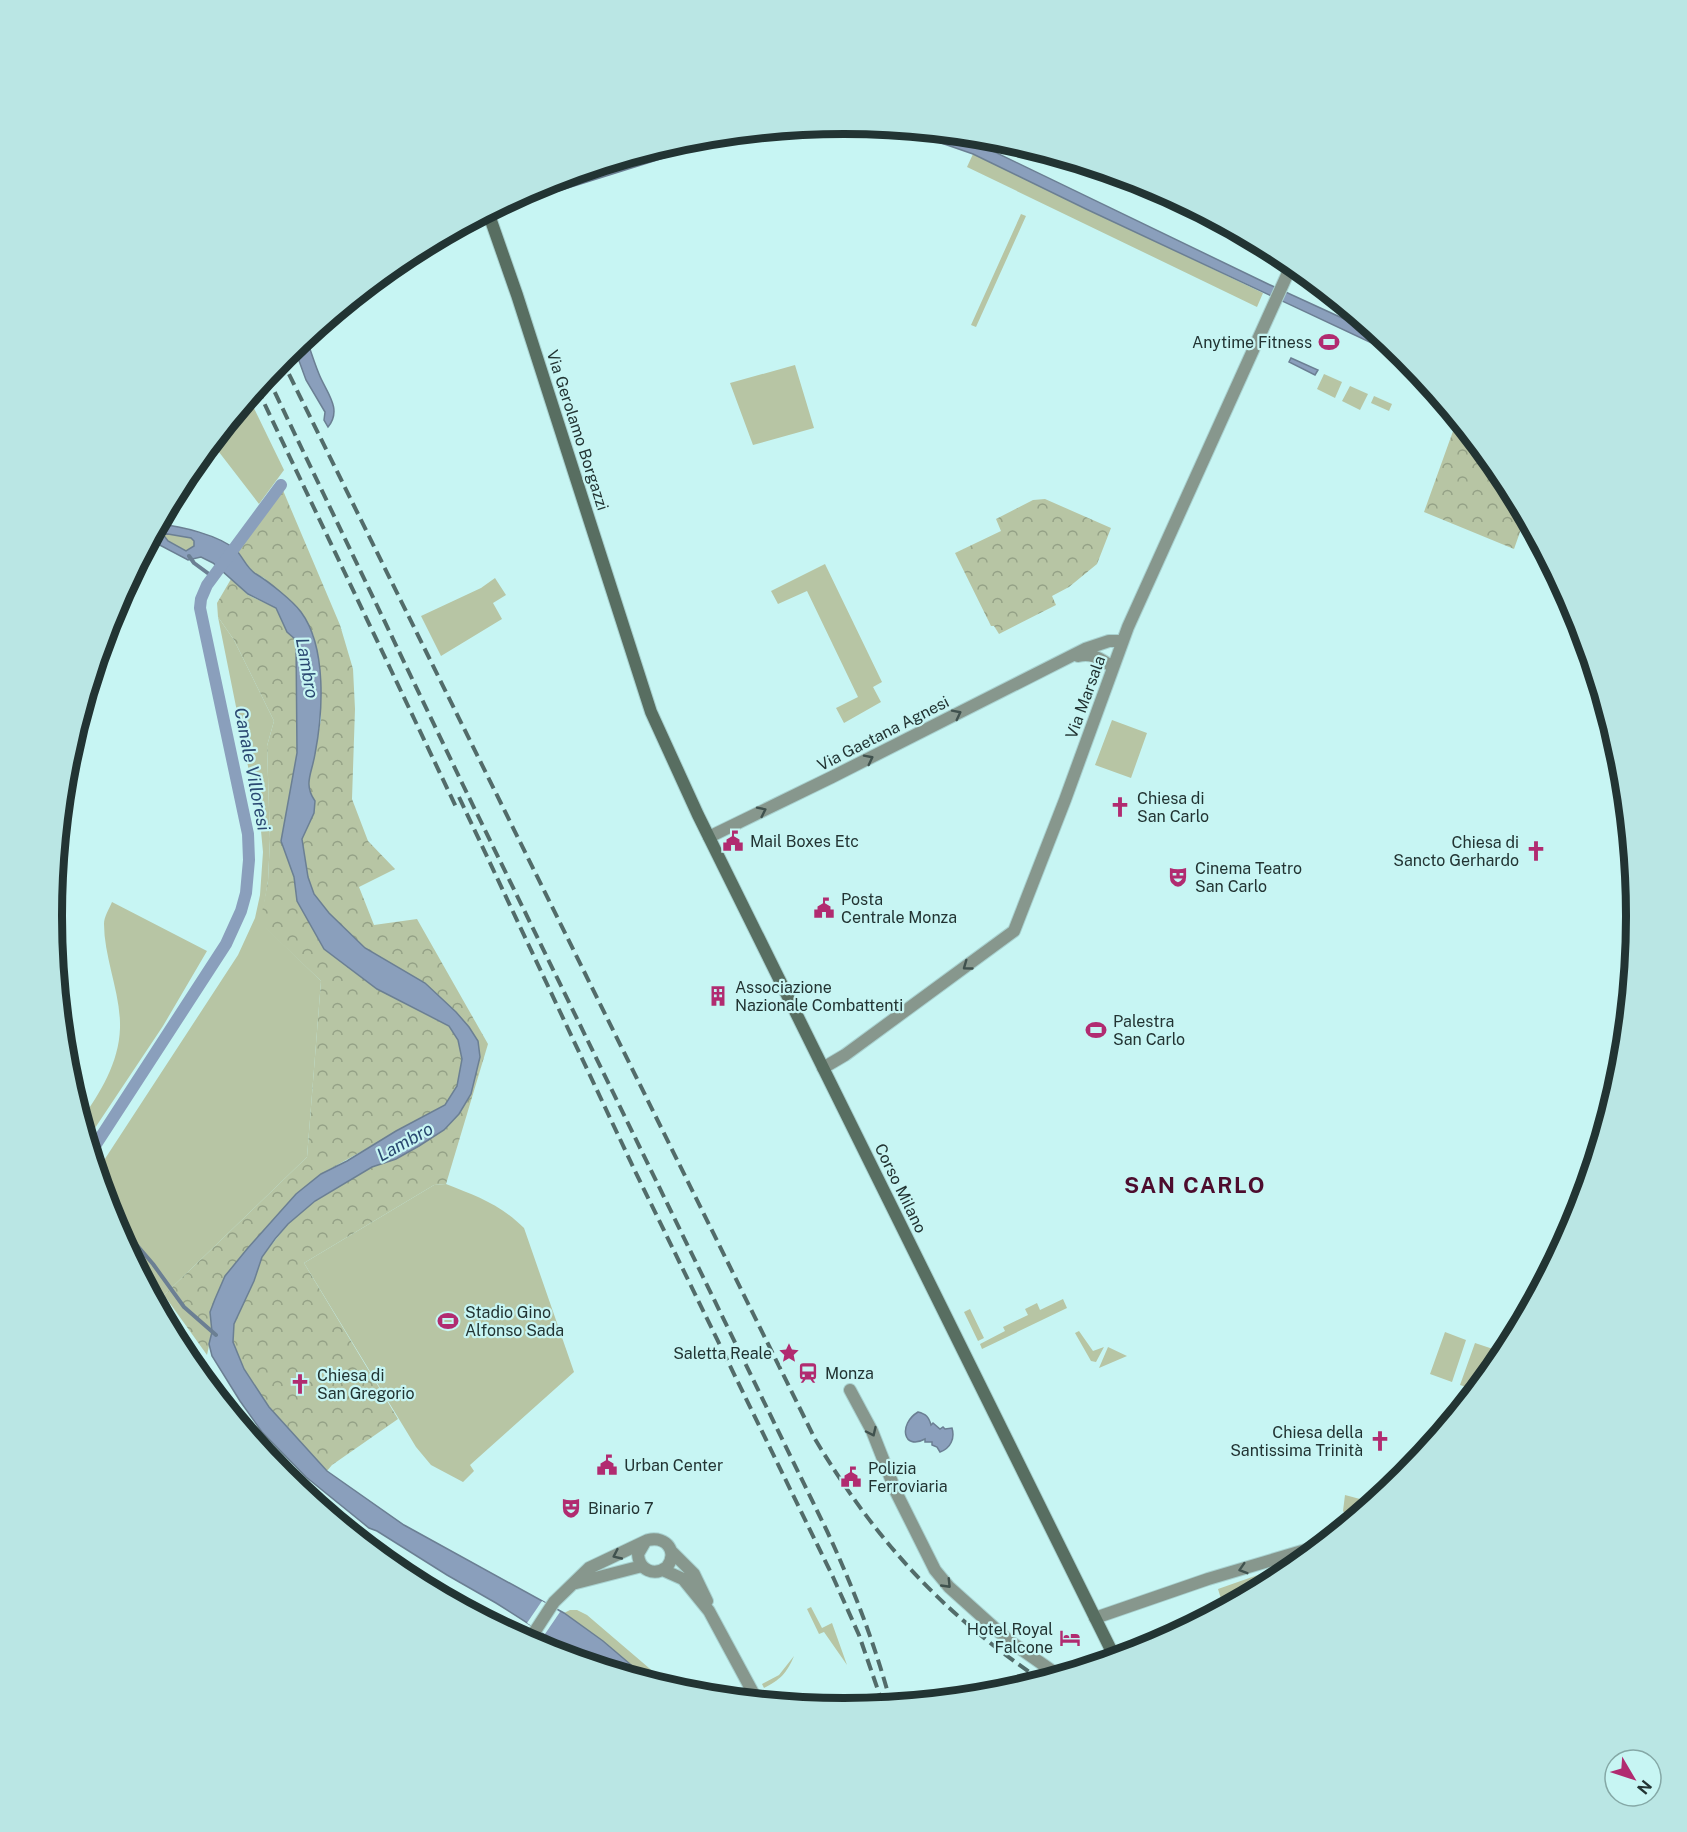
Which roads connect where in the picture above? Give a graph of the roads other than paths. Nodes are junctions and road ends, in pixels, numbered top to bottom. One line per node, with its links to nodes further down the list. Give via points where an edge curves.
1 (490, 219): 6 (main road, Via Gerolamo Borgazzi, via 651,712)
2 (1288, 273): 3 (street, Via Marsala)
3 (1123, 641): 4 (street, Via Gaetana Agnesi, via 1100,643); 5 (street, Via Marsala)
4 (1071, 658): 5 (street, Via Gaetana Agnesi, via 1093,655); 7 (street, Via Gaetana Agnesi, one-way to 4)
5 (1113, 667): 8 (street, Via Marsala, one-way to 8, via 1014,931)
6 (663, 738): 7 (main road, Corso Milano)
7 (709, 837): 8 (main road, Corso Milano)
8 (823, 1068): 17 (main road, Corso Milano)
9 (850, 1390): 20 (street, one-way to 20, via 926,1555 941,1578 1008,1640)
10 (645, 1542): 11 (street, via 662,1540); 13 (street, via 638,1554); 15 (street, one-way to 15, via 590,1568)
11 (672, 1552): 14 (street, via 670,1564); 16 (street, via 694,1574)
12 (1296, 1553): 17 (street, one-way to 17)
13 (642, 1566): 14 (street, via 652,1572); 15 (street)
14 (663, 1570): 16 (street, via 683,1579)
15 (576, 1583): 18 (street, via 551,1606)
16 (709, 1611): 21 (street)
17 (1095, 1618): 19 (main road, Corso Milano)
18 (533, 1633)
19 (1110, 1650)
20 (1050, 1670)
21 (754, 1692)

